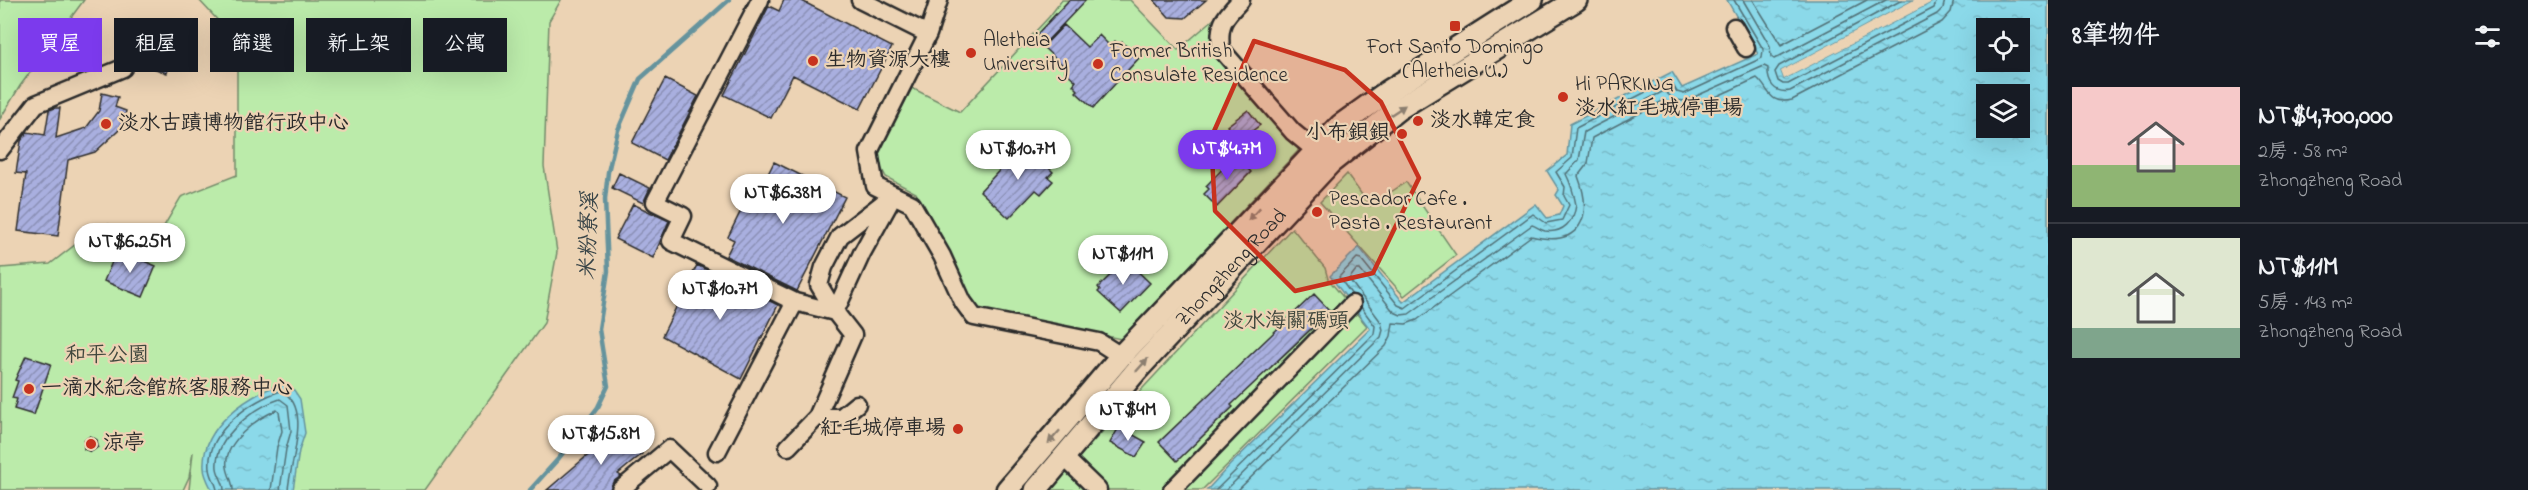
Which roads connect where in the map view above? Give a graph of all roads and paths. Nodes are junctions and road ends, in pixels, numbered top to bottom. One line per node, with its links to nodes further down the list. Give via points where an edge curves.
1 (760, 0): 14 (street, via 655,202 683,216 670,241)
2 (860, 0): 8 (street)
3 (939, 0): 8 (street)
4 (1241, 0): 12 (street, via 1223,18 1219,33 1221,49 1293,132)
5 (1532, 0): 12 (main road, Zhongzheng Road, via 1341,125)
6 (1576, 0): 12 (main road, Zhongzheng Road, one-way to 6)
7 (1734, 27): 9 (street)
8 (928, 34): 13 (street, via 869,152 874,186)
9 (1746, 48)
10 (114, 72): 11 (street, via 36,104)
11 (0, 150)
12 (1323, 156): 17 (main road, Zhongzheng Road, one-way to 17); 22 (main road, Zhongzheng Road, one-way to 12)
13 (894, 195): 16 (street); 16 (street, via 840,236 824,267 819,285); 17 (street, via 912,204 974,317 1099,342)
14 (795, 302): 16 (street); 21 (street)
15 (1352, 304): 28 (street)
16 (835, 312): 19 (street, via 853,335)
17 (1121, 356): 25 (main road, Zhongzheng Road, one-way to 25)
18 (857, 404): 19 (street, via 841,417)
19 (817, 417): 20 (street)
20 (788, 447)
21 (717, 452)
22 (1064, 457): 26 (main road, Zhongzheng Road); 27 (street)
23 (708, 489): 24 (street, via 669,449)
24 (620, 490)
25 (1007, 490)
26 (1036, 490)
27 (1098, 490)
28 (1172, 490)

